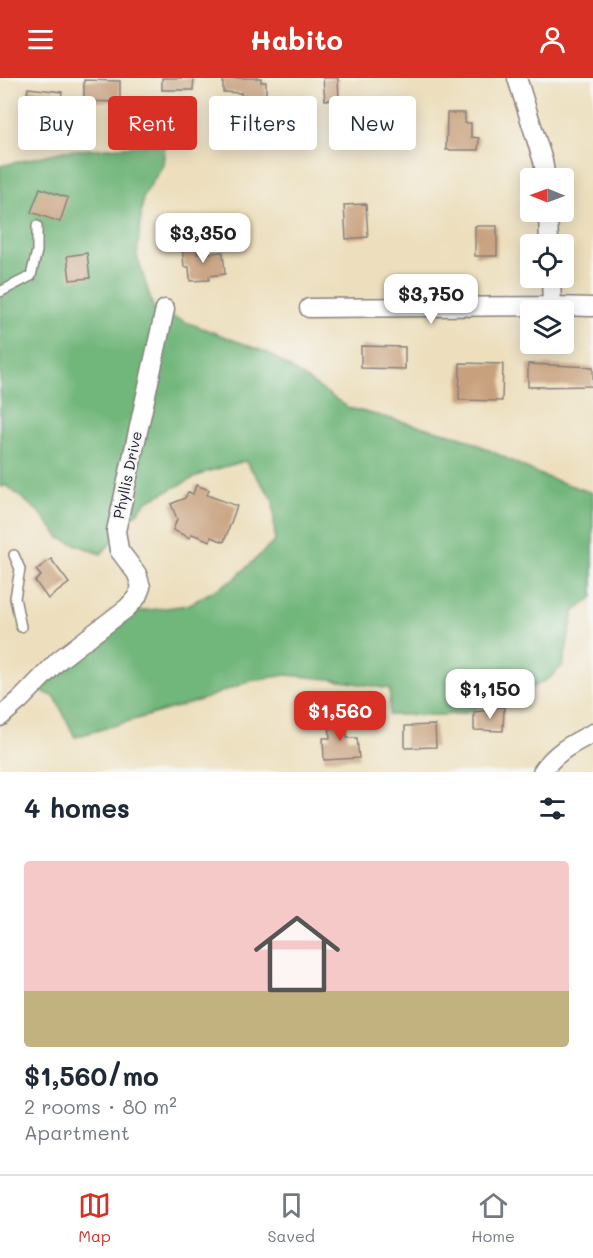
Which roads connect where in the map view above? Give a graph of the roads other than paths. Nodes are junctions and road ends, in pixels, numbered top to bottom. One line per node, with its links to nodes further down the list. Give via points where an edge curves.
1 (517, 78): 2 (street)
2 (544, 168)
3 (37, 226): 4 (lane, via 31,276)
4 (0, 292)
5 (520, 306): 8 (street)
6 (574, 307): 7 (street)
7 (593, 307)
8 (309, 308)
9 (165, 309): 12 (street, Phyllis Drive, via 116,531 119,550 141,586 137,597 59,660)
10 (14, 555): 11 (lane, via 20,568 15,598)
11 (21, 627)
12 (0, 717)
13 (593, 734): 14 (street, via 552,757)
14 (542, 772)

